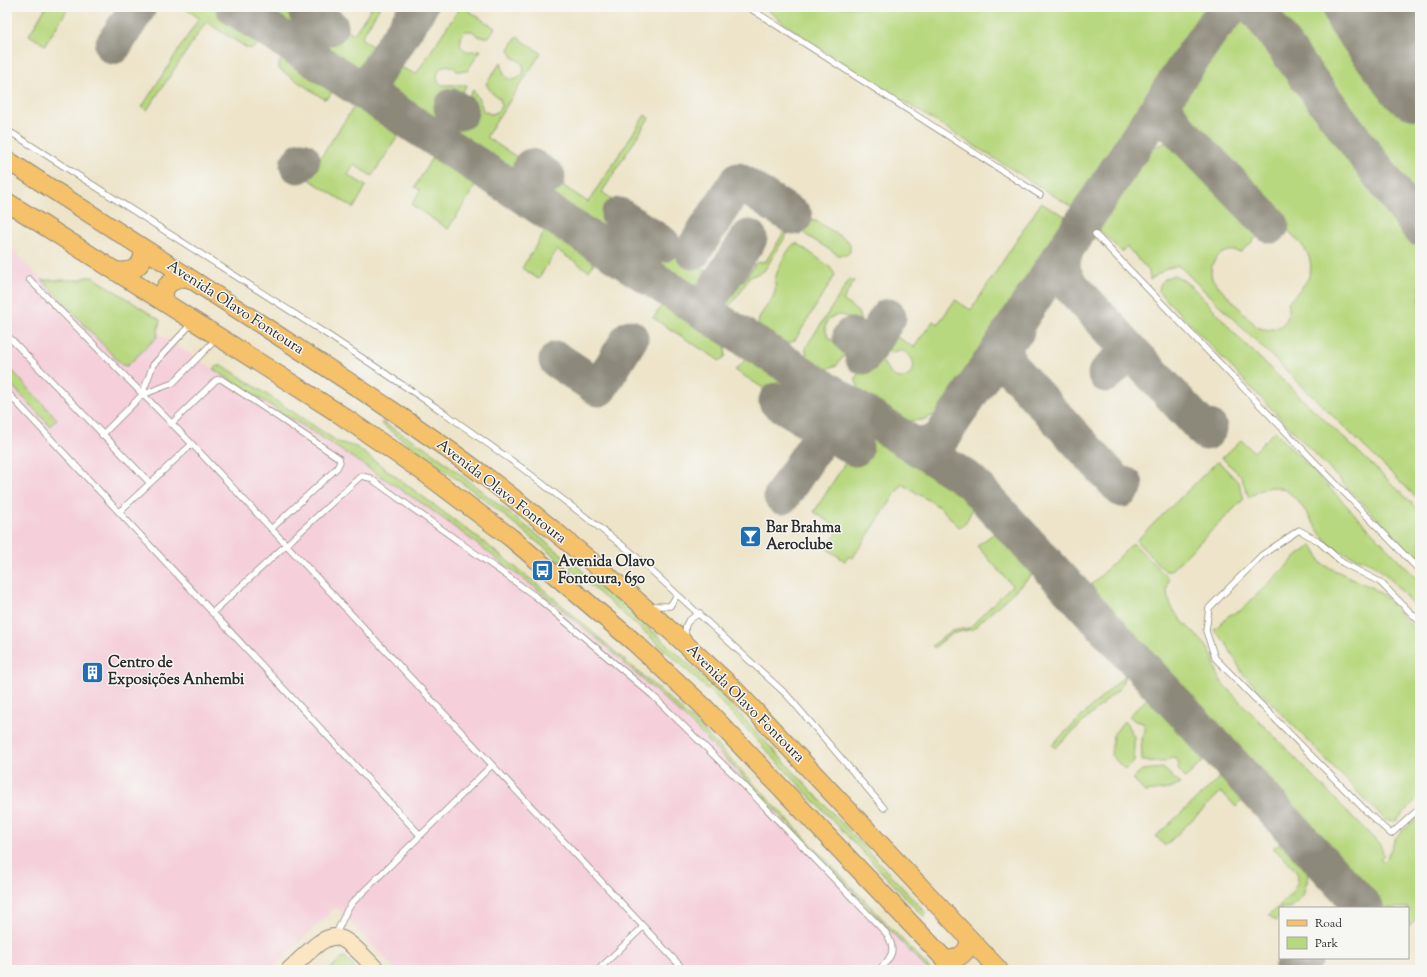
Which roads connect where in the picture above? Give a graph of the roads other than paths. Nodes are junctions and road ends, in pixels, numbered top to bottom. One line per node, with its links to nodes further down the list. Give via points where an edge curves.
1 (748, 7): 3 (lane)
2 (754, 7): 3 (lane)
3 (761, 15): 6 (lane)
4 (7, 130): 27 (lane, via 318,328 446,414 522,468 631,552)
5 (7, 160): 9 (main road, Avenida Olavo Fontoura)
6 (1040, 195)
7 (7, 202): 10 (main road, Avenida Olavo Fontoura)
8 (1095, 234): 26 (lane)
9 (143, 248): 10 (main road, via 144,256 136,269); 11 (main road, Avenida Olavo Fontoura)
10 (115, 271): 13 (main road, Avenida Olavo Fontoura)
11 (188, 277): 13 (main road, via 170,282 165,287); 28 (main road, Avenida Olavo Fontoura, via 435,440 552,530)
12 (29, 279): 18 (lane)
13 (165, 302): 14 (main road, Avenida Olavo Fontoura)
14 (194, 321): 16 (main road, Avenida Olavo Fontoura); 18 (lane, via 153,365)
15 (7, 335): 20 (lane)
16 (219, 337): 18 (lane, via 173,383); 40 (main road, Avenida Olavo Fontoura, via 338,413 425,473 546,566 703,706)
17 (7, 392): 23 (lane)
18 (142, 395): 19 (lane); 20 (lane)
19 (171, 424): 21 (lane); 24 (lane, via 214,381 221,380 339,458 337,468)
20 (102, 435): 22 (lane)
21 (192, 444): 22 (lane); 24 (lane)
22 (150, 483): 23 (lane)
23 (119, 512): 29 (lane)
24 (272, 529): 25 (lane)
25 (286, 545): 29 (lane); 33 (lane); 45 (lane, via 361,476 370,478 404,501 535,596 652,695 736,777 886,933 891,940 892,952 889,960)
26 (1420, 571)
27 (677, 595): 28 (lane, via 670,606); 30 (lane)
28 (640, 604): 32 (main road, Avenida Olavo Fontoura)
29 (212, 613): 36 (lane)
30 (700, 613): 32 (lane, via 687,621 684,628); 34 (lane, via 787,695)
31 (1420, 622): 35 (lane, via 1380,582 1343,563 1318,541 1299,530 1262,556 1209,608 1206,631 1215,658 1391,834)
32 (687, 645): 39 (main road, Avenida Olavo Fontoura, via 734,689)
33 (492, 765): 36 (lane); 37 (lane)
34 (884, 808)
35 (1420, 808)
36 (420, 835): 38 (lane, via 353,902)
37 (643, 926): 43 (lane); 44 (lane)
38 (334, 936): 41 (street, via 326,937 319,942); 42 (street, via 354,945)
39 (970, 940): 40 (main road, via 964,954); 46 (main road, Avenida Olavo Fontoura)
40 (951, 965)
41 (289, 970)
42 (377, 970)
43 (598, 970)
44 (684, 970)
45 (879, 970)
46 (999, 970)

